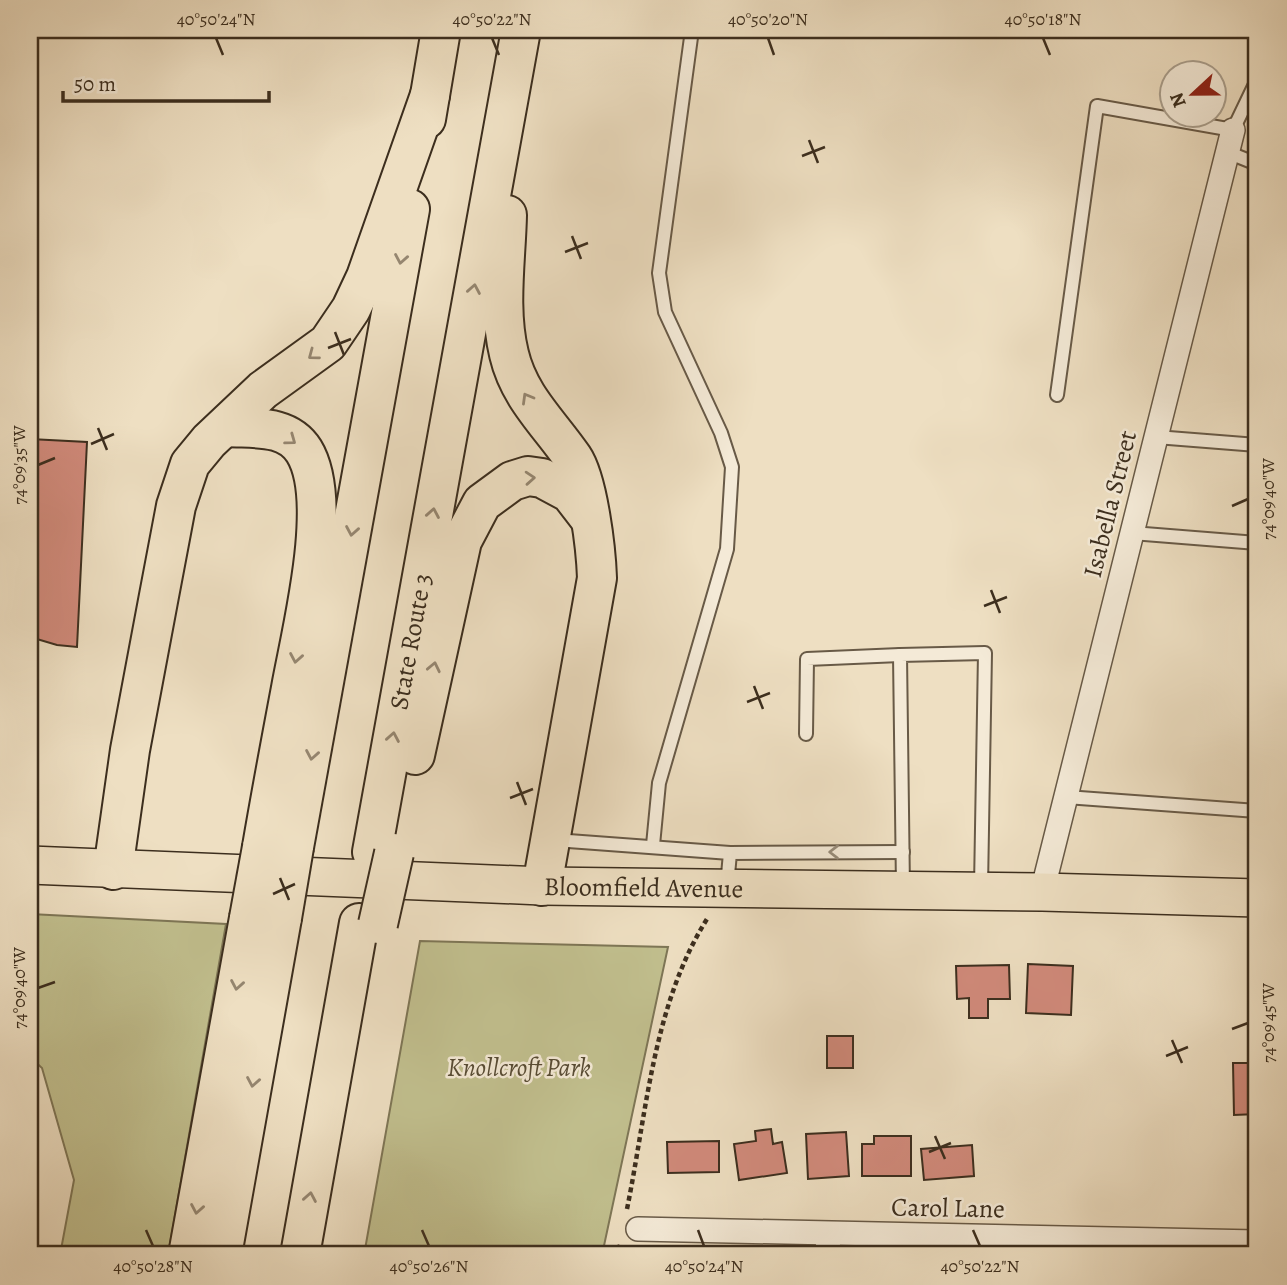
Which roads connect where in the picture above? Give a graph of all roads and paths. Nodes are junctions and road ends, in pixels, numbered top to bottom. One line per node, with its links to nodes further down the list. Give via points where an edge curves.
1 (441, 30): 6 (highway)
2 (521, 30): 4 (highway, State Route 3)
3 (692, 30): 21 (lane, via 660,273 664,312 721,433 732,467 727,550 659,783)
4 (512, 80): 13 (highway, one-way to 4, via 575,460 528,401 509,354 503,321); 24 (highway, State Route 3, one-way to 4)
5 (1256, 85): 7 (lane)
6 (430, 95): 10 (highway, one-way to 10, via 351,309 328,343 263,390); 22 (highway, one-way to 22)
7 (1230, 141): 8 (lane); 9 (lane, via 1097,106); 11 (street, Isabella Street)
8 (1257, 164)
9 (1057, 395)
10 (227, 427): 22 (highway, one-way to 22, via 266,427 285,435 303,450 314,478 315,543); 27 (highway, via 190,464 176,506 130,750)
11 (1156, 437): 12 (lane); 14 (street, Isabella Street)
12 (1257, 445)
13 (592, 521): 20 (highway, via 597,578); 24 (highway, one-way to 13, via 456,565 482,503 512,481 542,478 570,494)
14 (1132, 533): 15 (lane); 18 (street, Isabella Street)
15 (1257, 543)
16 (900, 655): 17 (lane, via 807,659); 23 (lane); 31 (lane, via 985,653)
17 (806, 734)
18 (1066, 797): 19 (lane); 32 (street, Isabella Street)
19 (1257, 811)
20 (550, 840): 21 (lane); 28 (highway)
21 (653, 845): 25 (lane)
22 (278, 847): 34 (highway, bridge)
23 (903, 852): 25 (lane, one-way to 25); 30 (lane)
24 (383, 853): 40 (highway, one-way to 24, bridge)
25 (730, 853): 29 (lane)
26 (30, 865): 27 (main road, Bloomfield Avenue)
27 (113, 870): 28 (main road, Bloomfield Avenue)
28 (542, 886): 29 (main road, Bloomfield Avenue)
29 (727, 889): 30 (main road, Bloomfield Avenue); 35 (path, via 695,939 660,1028)
30 (903, 891): 31 (main road, Bloomfield Avenue)
31 (981, 891): 32 (main road, Bloomfield Avenue)
32 (1042, 891): 33 (main road, Bloomfield Avenue)
33 (1257, 898)
34 (265, 918): 38 (highway, one-way to 38); 39 (highway, one-way to 39)
35 (628, 1229): 37 (street, Carol Lane); 41 (path)
36 (1257, 1242): 37 (street, Carol Lane)
37 (828, 1244)
38 (188, 1255)
39 (222, 1255)
40 (300, 1255)
41 (617, 1255)

